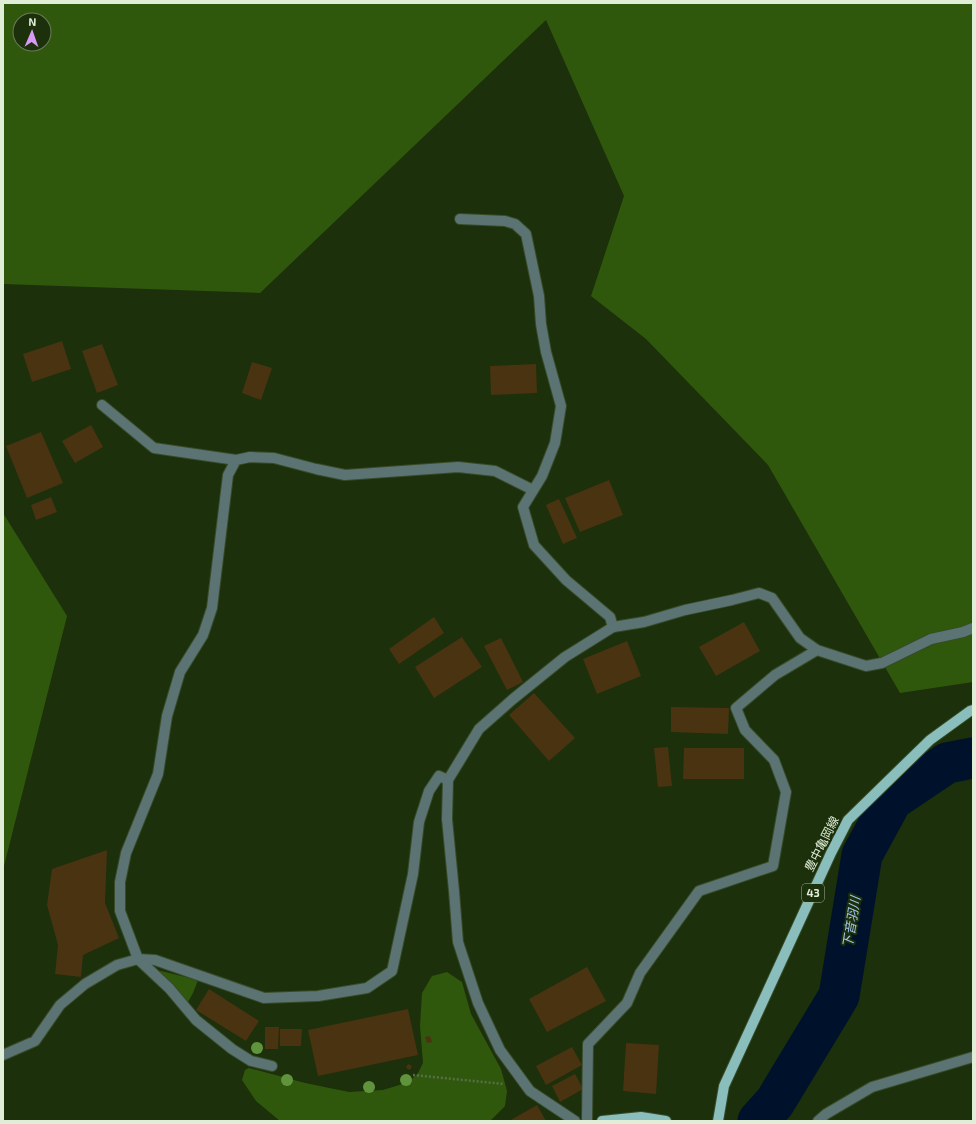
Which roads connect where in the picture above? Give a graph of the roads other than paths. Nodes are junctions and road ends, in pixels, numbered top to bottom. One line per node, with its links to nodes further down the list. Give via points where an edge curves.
1 (460, 219): 4 (street, via 505,221 515,224 526,234 539,296 546,352 562,406 555,443 542,476)
2 (102, 405): 3 (street, via 154,448)
3 (236, 460): 4 (street, via 250,457 274,458 345,474 458,467 495,470); 10 (street, via 228,475 212,608 204,635 180,672 168,716 158,774 126,853 120,882 120,911)
4 (533, 490): 5 (street, via 523,507 534,545 566,580 610,617)
5 (613, 627): 7 (street, via 644,622 759,593 772,598 800,638); 9 (street, via 565,657 479,729)
6 (973, 628): 7 (street, via 930,638 882,663 866,666)
7 (817, 650): 15 (street, via 775,674 736,708 745,730 774,760 786,792 773,866 698,891 640,973 627,1003 588,1044)
8 (973, 710): 18 (main road, 豊中亀岡線 / 43, via 930,740 848,820 724,1086)
9 (448, 780): 10 (street, via 439,776 428,791 419,822 413,874 392,971 367,988 318,996 264,998 155,960); 14 (street, via 447,819 458,942 478,1003 500,1050 530,1091)
10 (138, 959): 11 (street, via 117,966 85,984 60,1005 35,1041); 13 (street, via 169,988 196,1020 232,1049 251,1062)
11 (3, 1055)
12 (973, 1057): 19 (street, via 872,1087)
13 (272, 1066)
14 (576, 1121)
15 (587, 1121)
16 (602, 1121): 17 (main road, via 641,1117)
17 (666, 1121)
18 (718, 1121)
19 (818, 1121)

